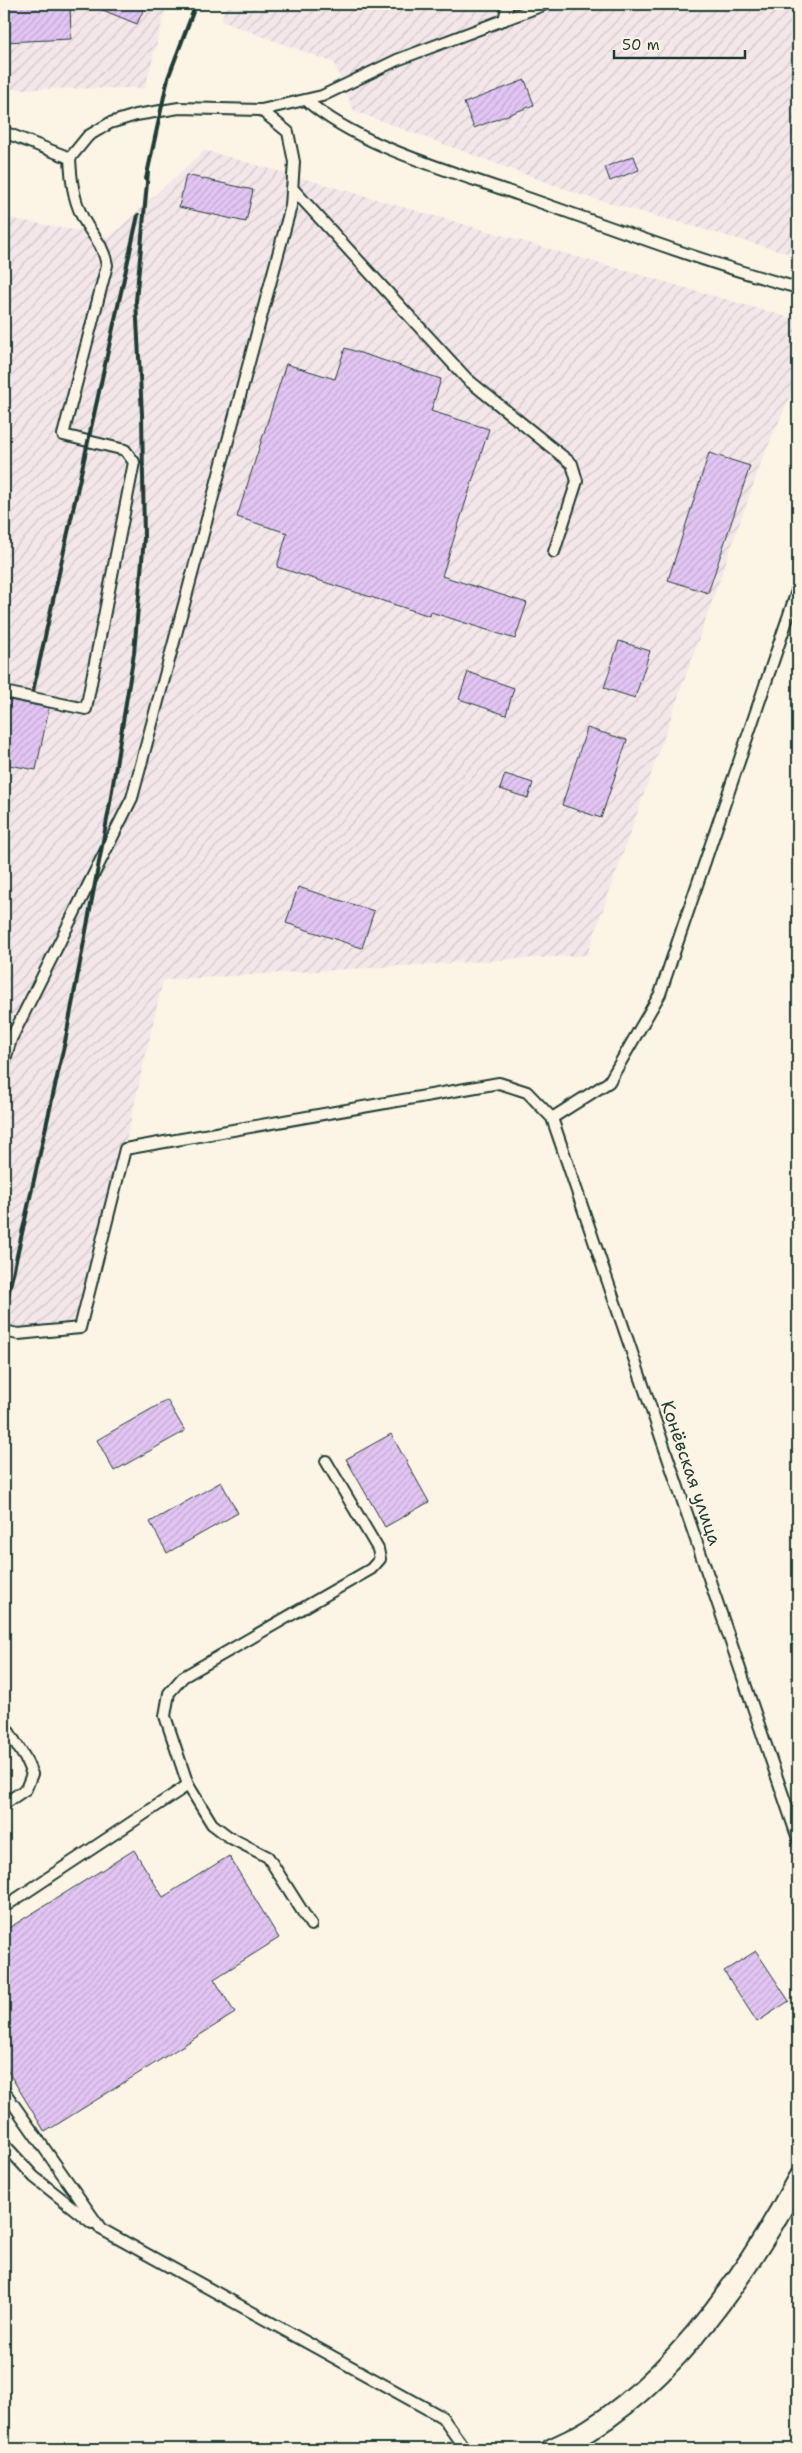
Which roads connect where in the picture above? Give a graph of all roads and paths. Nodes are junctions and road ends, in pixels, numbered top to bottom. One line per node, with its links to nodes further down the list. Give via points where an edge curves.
1 (508, 4): 3 (lane)
2 (546, 4): 3 (lane)
3 (504, 20): 4 (lane, via 397,60 322,96)
4 (306, 100): 5 (lane); 9 (lane, via 323,114 398,152 734,270)
5 (261, 110): 7 (lane, via 179,108 136,115 110,123 88,136); 8 (lane, via 288,132 294,162)
6 (4, 132): 7 (lane)
7 (70, 158): 12 (lane, via 72,187 82,217 104,250 107,265 63,435 126,450 134,462 86,709)
8 (292, 188): 10 (lane, via 467,379 572,464 576,482); 13 (lane, via 291,206 132,798 11,1039)
9 (798, 288)
10 (554, 552)
11 (798, 588): 14 (lane, via 660,994 609,1082)
12 (4, 692)
13 (4, 1063)
14 (552, 1118): 15 (lane, via 528,1092 499,1083 125,1149 80,1328 18,1334); 20 (lane, Конёвская улица)
15 (4, 1331)
16 (326, 1461): 18 (lane, via 378,1549 380,1559 372,1569 183,1677 169,1693 165,1716)
17 (4, 1724): 19 (lane, via 32,1774 26,1789)
18 (188, 1785): 21 (lane); 22 (lane, via 212,1824 229,1837 268,1857)
19 (4, 1804)
20 (798, 1839)
21 (4, 1907)
22 (311, 1924)
23 (4, 2091): 26 (lane)
24 (4, 2144): 26 (lane, via 34,2177)
25 (798, 2180): 28 (street, via 748,2263 692,2339 631,2401)
26 (101, 2230): 27 (lane, via 442,2417)
27 (465, 2449)
28 (552, 2449)

